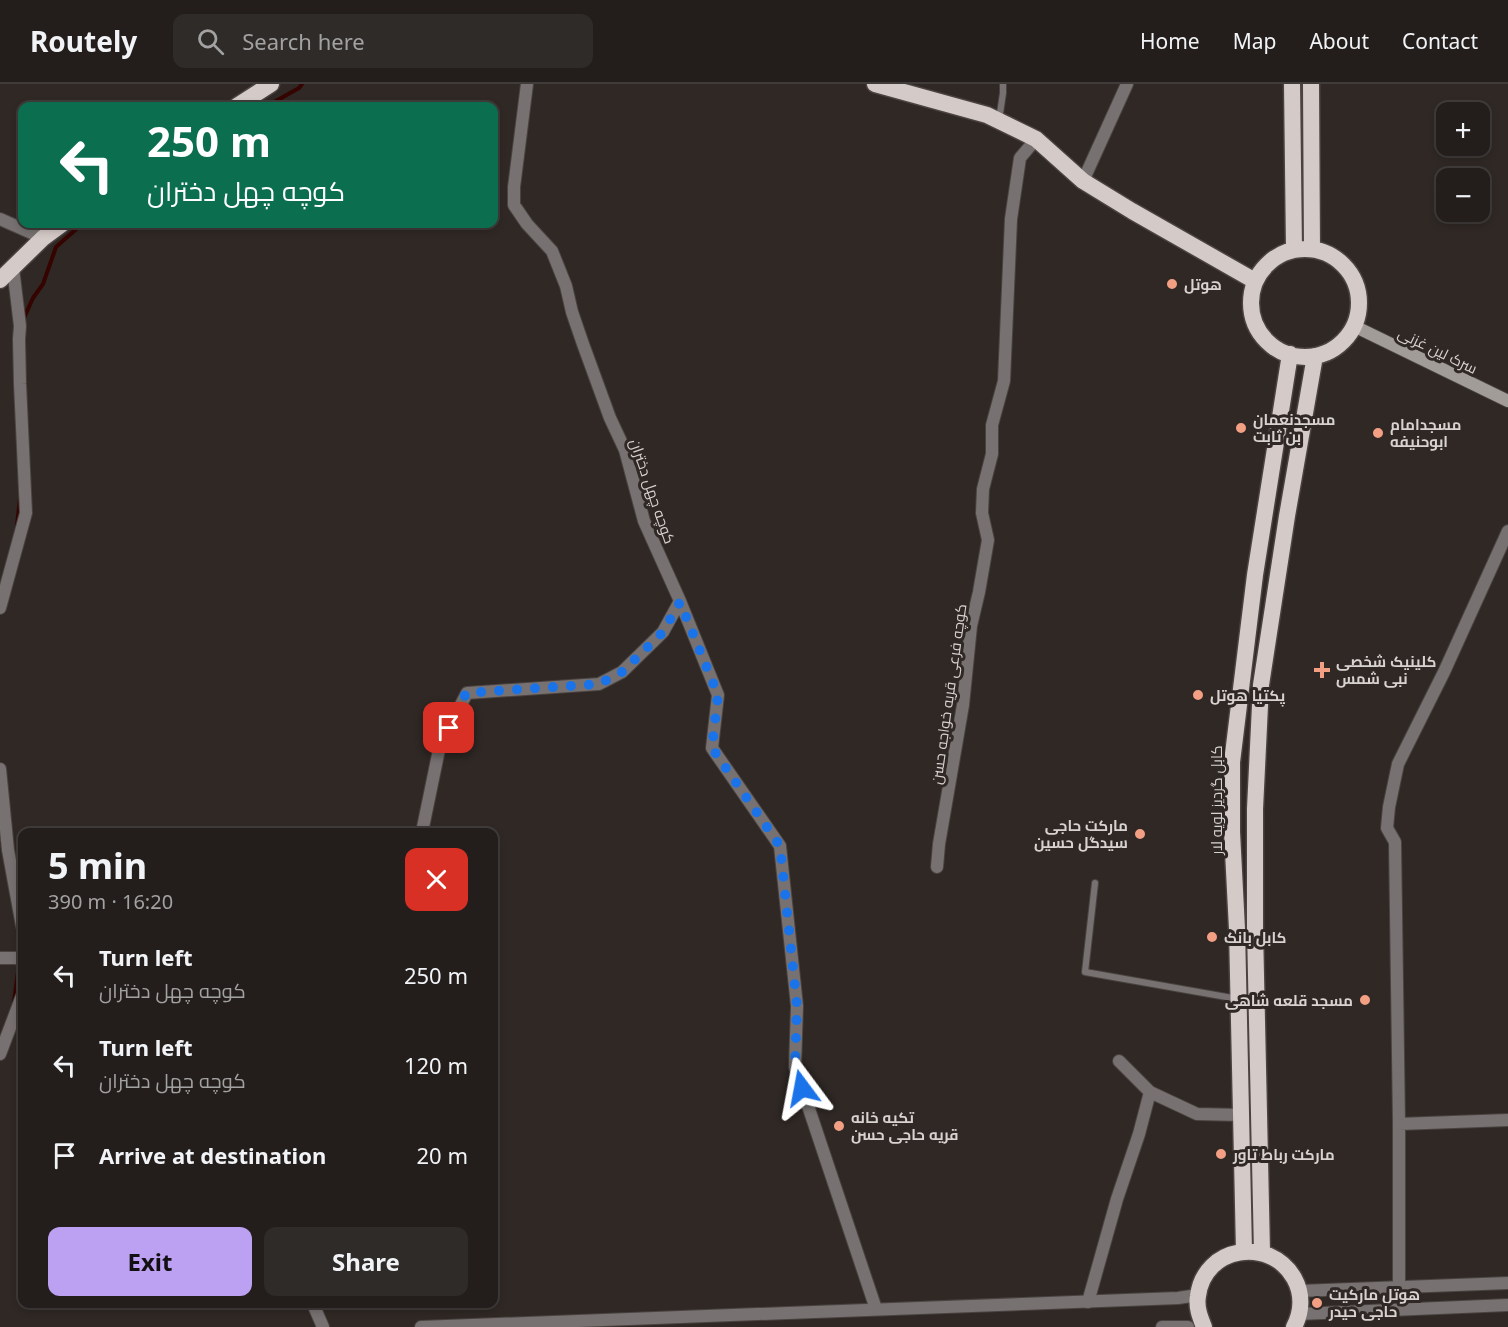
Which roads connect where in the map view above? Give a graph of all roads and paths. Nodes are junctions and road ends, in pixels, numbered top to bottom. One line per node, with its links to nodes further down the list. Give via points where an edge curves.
1 (271, 84): 8 (highway)
2 (527, 84): 27 (street, کوچه چهل دختران, via 514,206 552,251 610,418 625,450 645,521)
3 (875, 84): 9 (highway)
4 (1003, 84): 9 (lane)
5 (1127, 84): 11 (street)
6 (1292, 84): 17 (highway)
7 (1311, 84): 18 (highway)
8 (243, 102)
9 (999, 121): 10 (highway)
10 (1036, 139): 11 (highway); 31 (street, کوچه فرعی قریه خواجه حسن, via 1020,158 1011,219 1004,381 992,425 992,454 983,489 982,513 988,540 971,626 963,705)
11 (1083, 181): 21 (highway)
12 (0, 219): 13 (street)
13 (18, 227)
14 (20, 228): 16 (street)
15 (57, 228): 16 (highway)
16 (43, 238): 19 (highway)
17 (1294, 249): 18 (highway); 21 (highway, via 1264,266)
18 (1312, 249): 22 (highway, via 1329,253 1353,276 1359,292)
19 (13, 268): 20 (highway); 28 (street, via 20,326 26,513)
20 (0, 280)
21 (1255, 281): 23 (highway, via 1251,314 1257,330 1268,343)
22 (1354, 326): 24 (highway, via 1345,340); 25 (main road, سرک لین غزنی)
23 (1290, 354): 24 (highway); 36 (highway, کابل گردیز لویه لار, via 1255,575 1232,762)
24 (1315, 356): 45 (highway, via 1261,685 1255,798 1255,929)
25 (1508, 401)
26 (1508, 531): 43 (street, via 1398,764 1389,807 1388,828 1395,842)
27 (680, 602): 30 (street, via 663,632 622,672 599,684 466,693 440,745); 53 (street, کوچه چهل دختران, via 718,695 712,748 780,846 797,1006 795,1067)
28 (0, 608)
29 (0, 769): 33 (street)
30 (423, 828)
31 (937, 867)
32 (1095, 883): 36 (lane, via 1085,972)
33 (18, 904)
34 (0, 958): 35 (street)
35 (18, 958)
36 (1239, 999): 41 (highway, کابل گردیز لویه لار)
37 (18, 1007): 38 (street)
38 (0, 1054)
39 (1119, 1061): 40 (street)
40 (1150, 1092): 41 (street, via 1197,1114); 50 (street)
41 (1241, 1115): 44 (highway, کابل گردیز لویه لار)
42 (1508, 1120): 43 (street)
43 (1399, 1124): 47 (street)
44 (1244, 1251): 45 (highway); 49 (highway, via 1213,1265)
45 (1262, 1252): 48 (highway, via 1290,1270)
46 (1508, 1283): 47 (street)
47 (1399, 1287): 48 (street)
48 (1299, 1291): 54 (highway)
49 (1198, 1295): 50 (street); 59 (highway, via 1198,1312)
50 (1088, 1302): 53 (street)
51 (1508, 1305): 54 (street)
52 (315, 1308): 55 (street)
53 (876, 1310): 56 (street)
54 (1297, 1321)
55 (323, 1327)
56 (421, 1327)
57 (1162, 1327): 58 (street)
58 (1188, 1327)
59 (1204, 1327)

